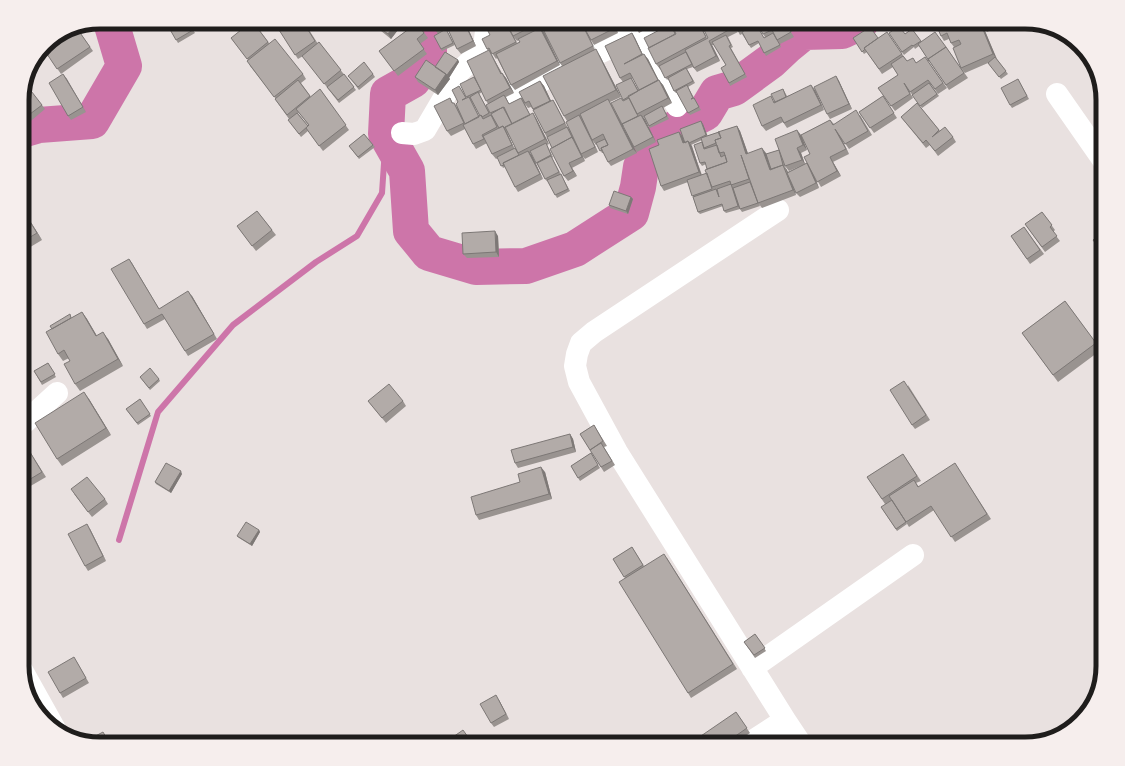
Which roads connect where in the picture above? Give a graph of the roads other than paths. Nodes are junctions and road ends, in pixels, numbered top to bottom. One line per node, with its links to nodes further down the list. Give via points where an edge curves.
1 (486, 29): 6 (street, via 484,48 459,72 425,130 414,134)
2 (631, 29): 4 (street); 5 (street)
3 (1057, 94): 7 (street)
4 (510, 96)
5 (677, 106)
6 (402, 133)
7 (1096, 150)
8 (778, 210): 12 (street, via 594,332 581,342 575,366 579,382 617,452)
9 (57, 393): 10 (street)
10 (29, 419)
11 (913, 555): 12 (street)
12 (752, 668): 15 (street)
13 (32, 688): 14 (street)
14 (43, 708)
15 (785, 720): 16 (street); 17 (street)
16 (759, 737)
17 (796, 737)

